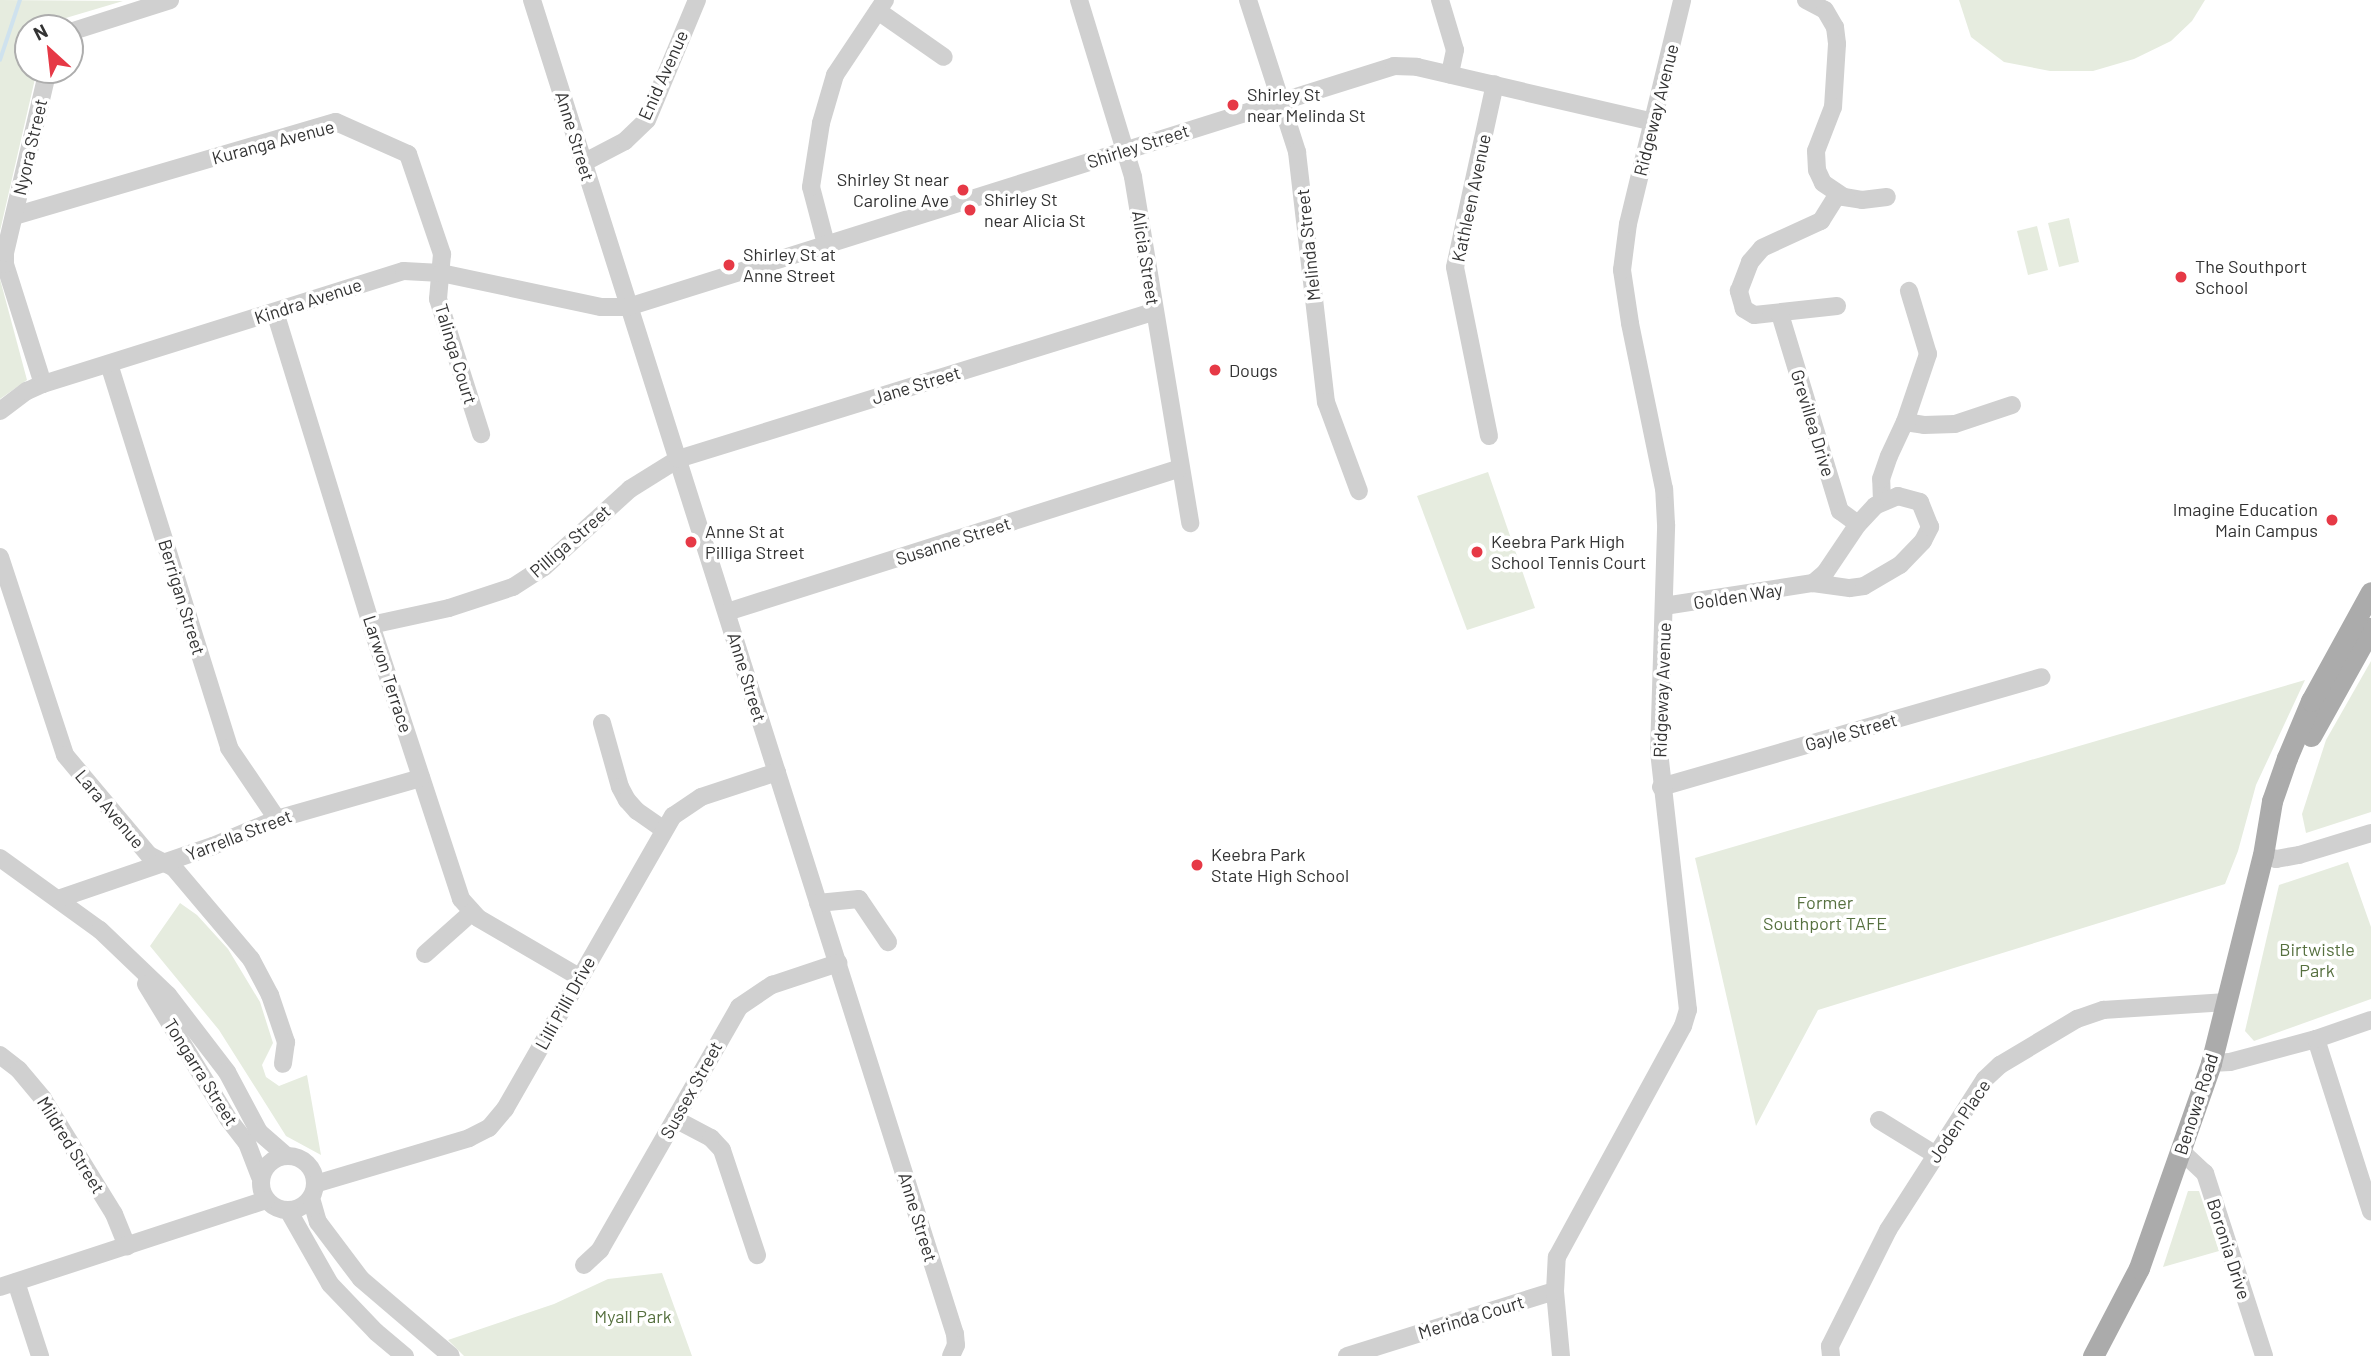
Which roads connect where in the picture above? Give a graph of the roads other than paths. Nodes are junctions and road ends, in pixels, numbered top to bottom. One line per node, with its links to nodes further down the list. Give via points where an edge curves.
1 (170, 0): 10 (street)
2 (532, 0): 18 (street, Anne Street)
3 (697, 0): 18 (street, Enid Avenue, via 647,120 625,141)
4 (1079, 0): 17 (street, Alicia Street)
5 (1248, 0): 15 (street, Melinda Street)
6 (1440, 0): 12 (street, via 1454,45)
7 (1682, 0): 16 (street, Ridgeway Avenue)
8 (1806, 0): 19 (street, via 1825,10 1835,26 1833,107 1815,161 1823,183)
9 (881, 6): 11 (street); 22 (street, via 835,75 821,123 811,187)
10 (84, 28)
11 (944, 57)
12 (1450, 74): 14 (street, Shirley Street); 15 (street, Shirley Street, via 1394,66)
13 (45, 84): 21 (street, Nyora Street)
14 (1495, 84): 16 (street, Shirley Street); 36 (street, Kathleen Avenue, via 1455,267)
15 (1282, 100): 17 (street, Shirley Street); 39 (street, Melinda Street, via 1301,177 1326,402)
16 (1653, 122): 46 (street, Ridgeway Avenue, via 1628,224 1622,270 1664,489)
17 (1126, 150): 22 (street, Shirley Street); 28 (street, Alicia Street)
18 (583, 163): 26 (street, Anne Street)
19 (1838, 194): 20 (street, via 1862,200); 29 (street, via 1821,221 1762,248 1744,273 1739,291 1744,309 1762,316)
20 (1887, 197)
21 (14, 216): 23 (street, Kuranga Avenue, via 336,122 408,154 442,254); 31 (street, Nyora Street, via 5,264)
22 (827, 244): 26 (street, Shirley Street)
23 (441, 273): 26 (street, Kindra Avenue, via 583,304); 27 (street, Kindra Avenue, via 404,271); 35 (street, Talinga Court, via 438,299)
24 (1909, 292): 34 (street, via 1928,354)
25 (1837, 306): 29 (street)
26 (628, 307): 37 (street, Anne Street)
27 (275, 312): 30 (street, Kindra Avenue); 48 (street, Larwon Terrace)
28 (1155, 312): 37 (street, Jane Street); 38 (street, Alicia Street)
29 (1780, 314): 42 (street, Grevillea Drive, via 1840,510)
30 (110, 364): 31 (street, Kindra Avenue); 55 (street, Berrigan Street, via 229,748)
31 (43, 384): 33 (street, Kindra Avenue)
32 (2012, 405): 34 (street, via 1955,424)
33 (0, 411)
34 (1905, 422): 40 (street, via 1881,480)
35 (481, 434)
36 (1489, 436)
37 (678, 458): 47 (street, Anne Street); 48 (street, Pilliga Street, via 630,489 544,567 513,587 449,608)
38 (1179, 469): 41 (street, Alicia Street); 47 (street, Susanne Street)
39 (1359, 491)
40 (1882, 502): 42 (street); 44 (street, Golden Way, via 1908,496 1925,509 1930,527 1913,553 1864,586)
41 (1190, 523)
42 (1857, 524): 44 (street)
43 (0, 557): 60 (street, Lara Avenue, via 65,755 149,855)
44 (1813, 583): 46 (street, Golden Way)
45 (2371, 592): 58 (main road, Benowa Road, via 2311,701 2272,801)
46 (1664, 606): 54 (street, Ridgeway Avenue, via 1658,753)
47 (727, 612): 52 (street, Anne Street)
48 (371, 625): 53 (street, Larwon Terrace)
49 (2371, 628): 58 (main road, Benowa Road, via 2320,715)
50 (2041, 677): 54 (street, Gayle Street)
51 (602, 723): 56 (street, via 627,800)
52 (777, 772): 56 (street, Lilli Pilli Drive, via 701,797 680,808); 62 (street, Anne Street)
53 (421, 778): 55 (street, Yarrella Street); 63 (street, Larwon Terrace, via 457,889)
54 (1661, 787): 89 (street, Ridgeway Avenue, via 1688,1010 1564,1239 1555,1267)
55 (277, 819): 60 (street, Yarrella Street)
56 (664, 830): 68 (street, Lilli Pilli Drive)
57 (2371, 833): 58 (street, via 2276,859)
58 (2264, 847): 69 (main road, Benowa Road)
59 (0, 858): 61 (street, Tongarra Street)
60 (163, 863): 61 (street, Yarrella Street); 74 (street, Lara Avenue, via 174,868 251,959 270,995 286,1042)
61 (58, 899): 67 (street, Tongarra Street, via 100,930)
62 (818, 903): 64 (street, via 859,898); 66 (street, Anne Street)
63 (471, 913): 65 (street); 68 (street)
64 (888, 942)
65 (425, 954)
66 (838, 963): 75 (street, Sussex Street, via 772,985 746,1001); 90 (street, Anne Street, via 954,1334)
67 (138, 968): 78 (street, Tongarra Street, via 188,1018 227,1072 259,1132); 80 (street, Tongarra Street, via 247,1143)
68 (579, 977): 81 (street, Lilli Pilli Drive, via 505,1109 489,1128)
69 (2227, 1002): 73 (main road, Benowa Road); 79 (street, Joden Place, via 2103,1010 2077,1019 2000,1065 1985,1079)
70 (2371, 1020): 71 (street)
71 (2316, 1039): 73 (street); 84 (street)
72 (0, 1055): 85 (street, Mildred Street, via 43,1099 114,1214)
73 (2211, 1063): 77 (main road, Benowa Road)
74 (283, 1064)
75 (675, 1119): 86 (street, via 711,1138 722,1150); 87 (street, Sussex Street, via 600,1250)
76 (1879, 1120): 79 (street)
77 (2181, 1151): 97 (main road, Benowa Road, via 2130,1290); 98 (street, Boronia Drive, via 2205,1172)
78 (285, 1155): 80 (street, via 270,1162); 81 (street, via 307,1163)
79 (1936, 1155): 96 (street, Joden Place, via 1888,1230 1830,1346)
80 (260, 1177): 82 (street)
81 (313, 1191): 83 (street, via 297,1209); 93 (street, via 318,1222 360,1279)
82 (265, 1200): 83 (street); 85 (street)
83 (288, 1210): 92 (street, via 330,1284)
84 (2371, 1211)
85 (127, 1246): 88 (street)
86 (757, 1255)
87 (584, 1265)
88 (8, 1284): 91 (street)
89 (1555, 1291): 94 (street, Merinda Court); 95 (street, Ridgeway Avenue)
90 (953, 1355)
91 (40, 1356)
92 (405, 1356)
93 (451, 1356)
94 (1347, 1356)
95 (1560, 1356)
96 (1831, 1356)
97 (2093, 1356)
98 (2264, 1356)

